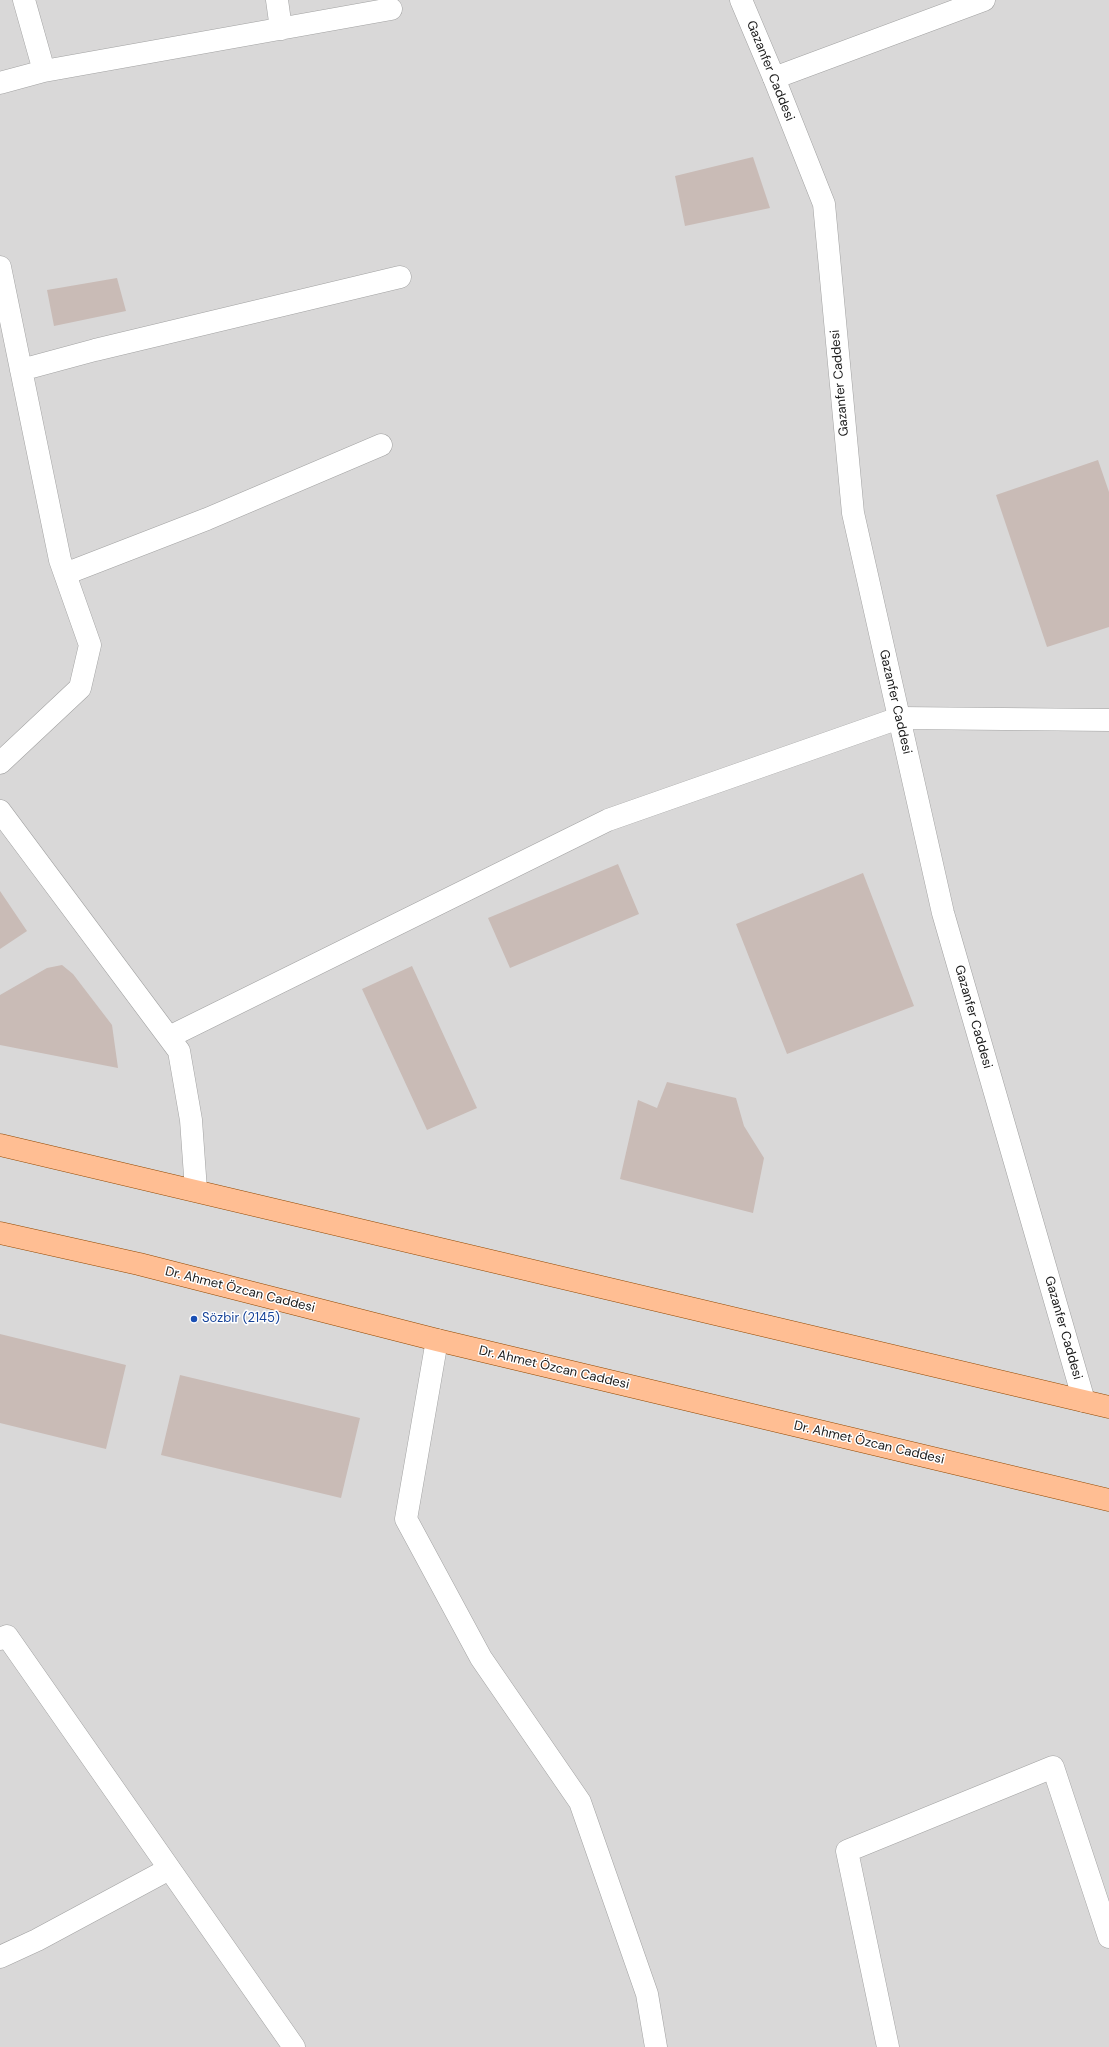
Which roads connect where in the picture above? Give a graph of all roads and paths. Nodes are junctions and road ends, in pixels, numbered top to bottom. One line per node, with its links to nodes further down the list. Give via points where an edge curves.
1 (24, 0): 7 (street)
2 (277, 0): 6 (street)
3 (741, 0): 8 (street, Gazanfer Caddesi)
4 (984, 0): 8 (street)
5 (391, 9): 6 (street)
6 (281, 29): 7 (street)
7 (44, 71): 9 (street)
8 (774, 78): 15 (street, Gazanfer Caddesi, via 824,204 853,513)
9 (0, 83)
10 (0, 267): 12 (street)
11 (400, 277): 12 (street)
12 (21, 370): 14 (street)
13 (381, 445): 14 (street, via 207,519)
14 (65, 574): 17 (street, via 90,645 80,688)
15 (898, 718): 16 (street); 19 (street, via 608,820); 24 (street, Gazanfer Caddesi, via 943,913)
16 (1109, 720)
17 (0, 763)
18 (0, 811): 19 (street)
19 (169, 1037): 21 (street, via 179,1051 190,1113)
20 (0, 1145): 21 (main road)
21 (196, 1190): 24 (main road)
22 (0, 1233): 23 (main road, Dr. Ahmet Özcan Caddesi, via 139,1264)
23 (436, 1340): 26 (main road, Dr. Ahmet Özcan Caddesi); 32 (street, via 406,1519 482,1658 580,1802 647,1994)
24 (1084, 1401): 25 (main road)
25 (1109, 1407)
26 (1109, 1500)
27 (2, 1634): 28 (street)
28 (169, 1869): 30 (street, via 37,1940); 31 (street)
29 (1109, 1937): 33 (street, via 1053,1767 847,1851)
30 (0, 1957)
31 (294, 2047)
32 (656, 2047)
33 (888, 2047)

